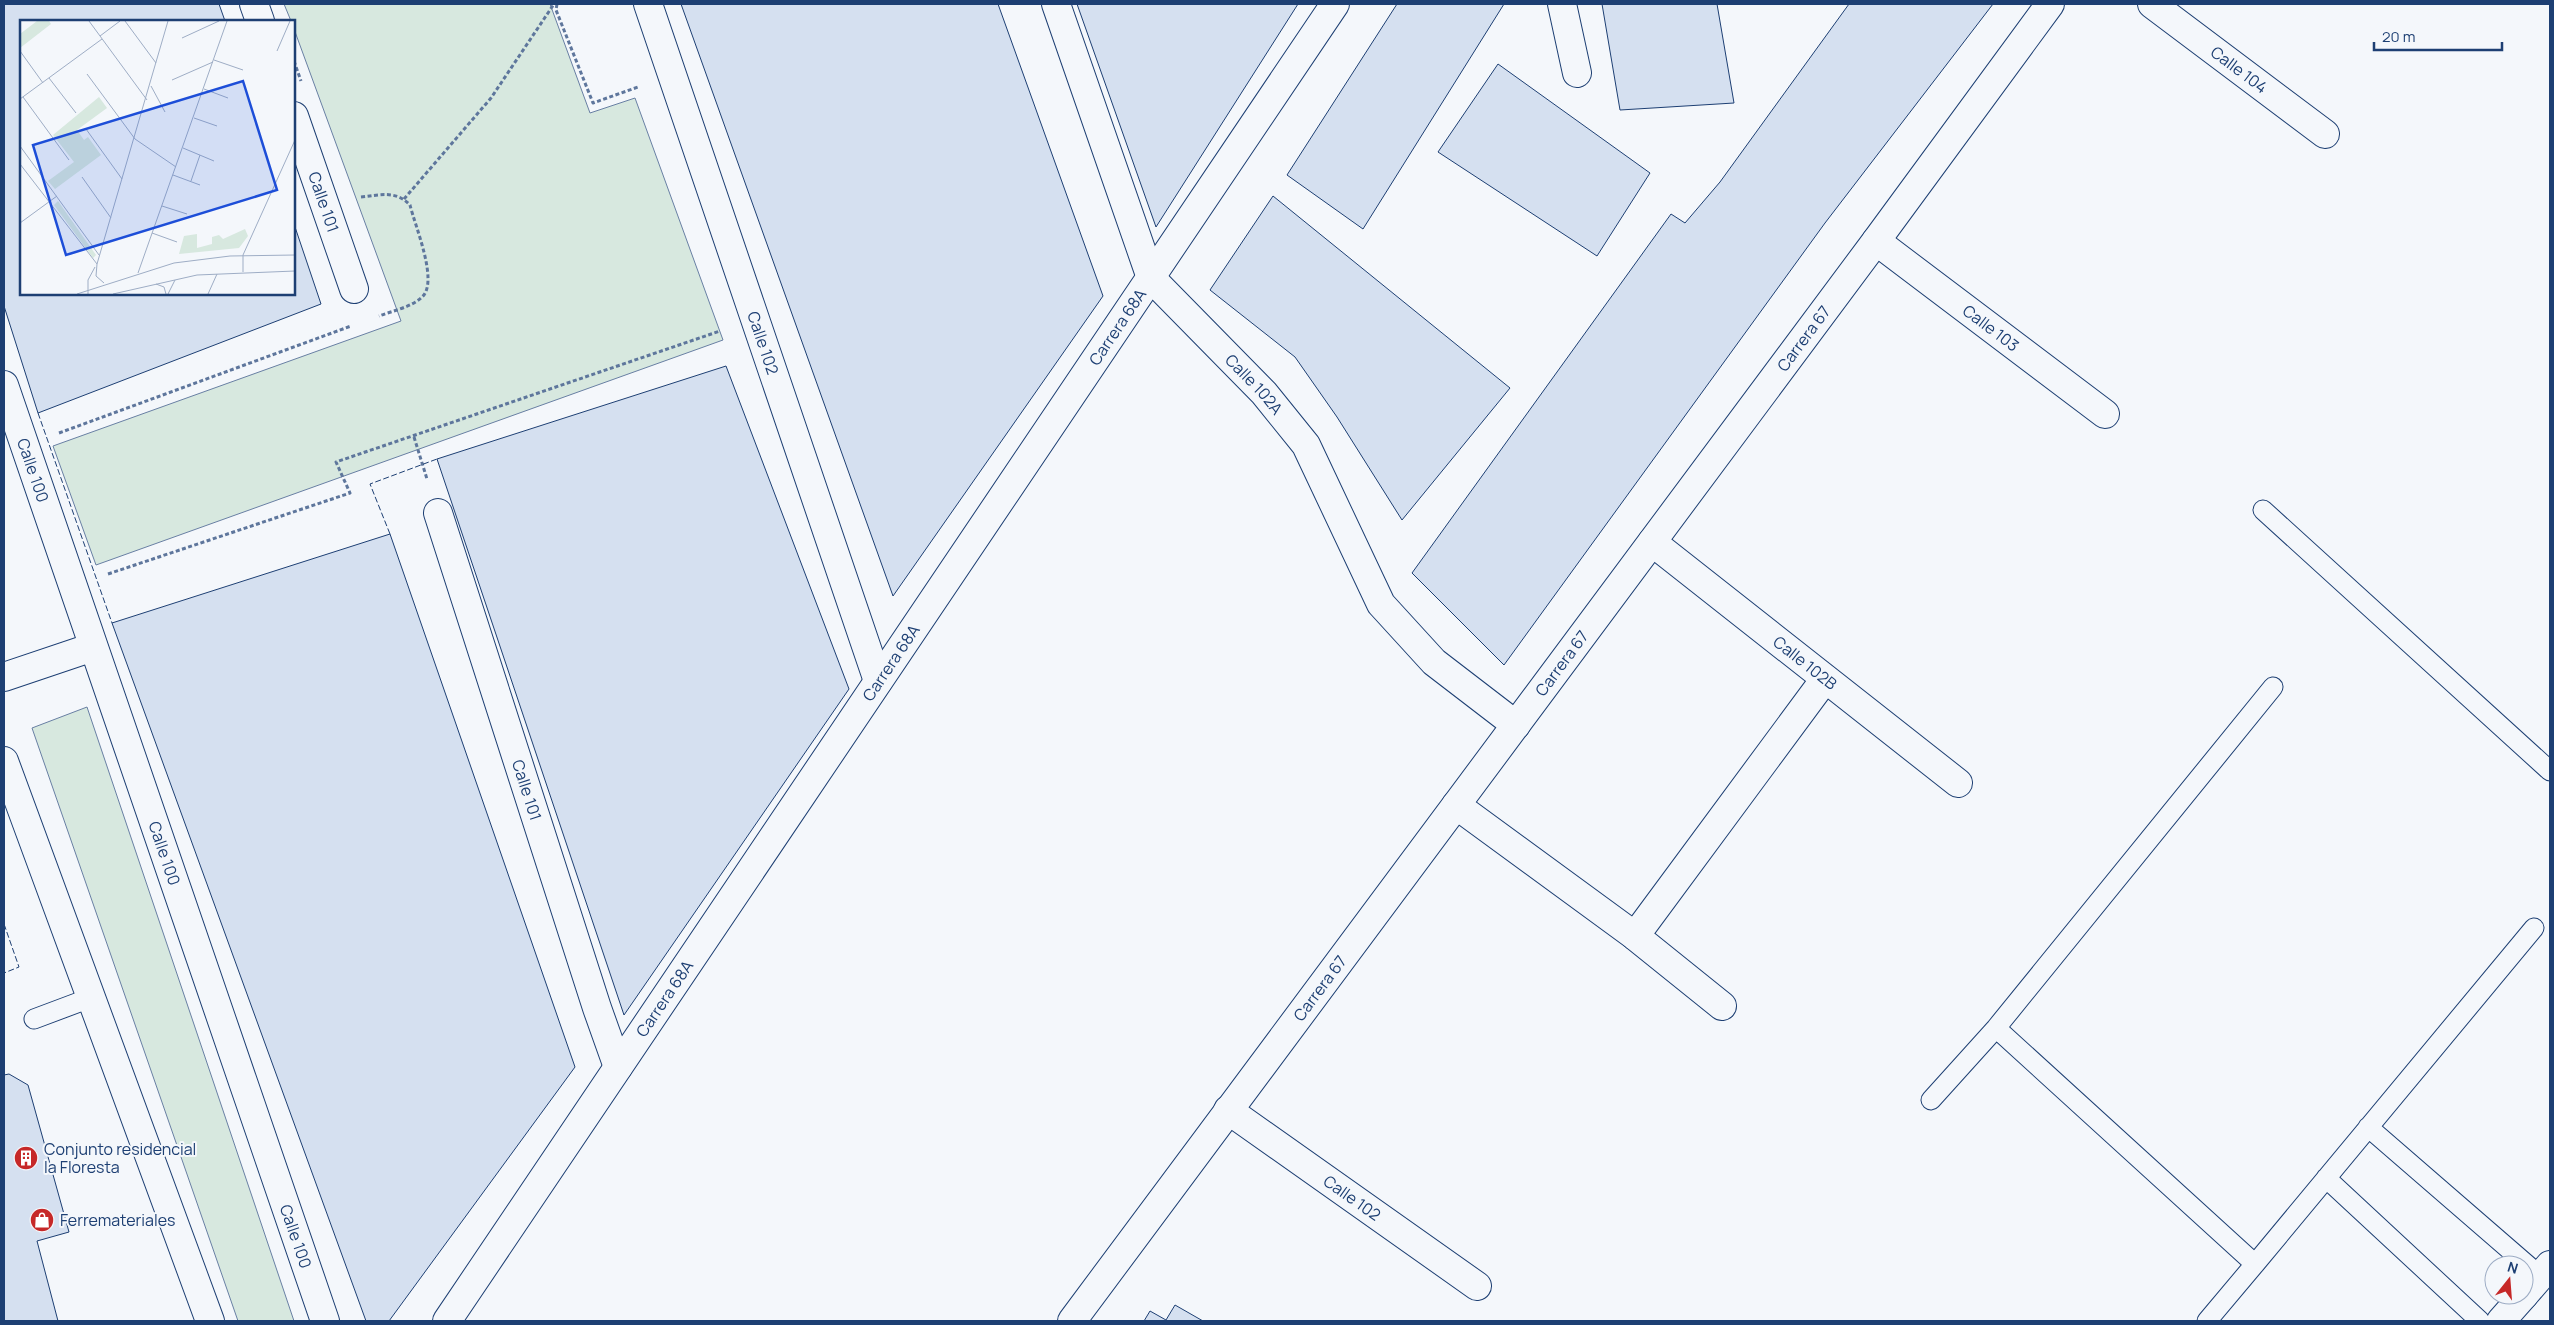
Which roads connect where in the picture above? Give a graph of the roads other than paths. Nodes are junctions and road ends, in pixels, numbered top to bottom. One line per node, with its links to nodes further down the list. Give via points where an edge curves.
1 (254, 4): 8 (street)
2 (648, 4): 23 (street, Calle 102)
3 (1056, 4): 13 (street, Calle 102A)
4 (1335, 4): 13 (street, Carrera 68A)
5 (1562, 4): 9 (street)
6 (2050, 4): 12 (street, Carrera 67)
7 (2152, 4): 11 (street, Calle 104)
8 (260, 20)
9 (1577, 73)
10 (295, 119): 14 (street, Calle 101)
11 (2325, 134)
12 (1876, 241): 16 (street, Calle 103); 19 (street, Carrera 67)
13 (1151, 278): 23 (street, Carrera 68A); 25 (street, Calle 102A, via 1264,394 1306,445 1381,604 1434,662)
14 (354, 289)
15 (4, 385): 20 (street, Calle 100)
16 (2105, 414)
17 (2263, 510): 27 (lane)
18 (438, 513): 36 (street, Calle 101)
19 (1652, 542): 22 (street, Calle 102B); 25 (street, Carrera 67)
20 (93, 647): 21 (street); 45 (street, Calle 100)
21 (4, 677)
22 (1825, 679): 28 (street, Calle 102B); 31 (street)
23 (878, 681): 36 (street, Carrera 68A)
24 (2273, 687): 35 (lane)
25 (1516, 725): 29 (street, Carrera 67)
26 (4, 760): 32 (street)
27 (2550, 771)
28 (1958, 783)
29 (1456, 806): 31 (street); 38 (street, Carrera 67)
30 (2534, 928): 39 (lane)
31 (1635, 936): 33 (street)
32 (90, 998): 34 (lane); 44 (street)
33 (1722, 1006)
34 (34, 1019)
35 (1996, 1028): 37 (lane); 41 (lane)
36 (618, 1067): 46 (street, Carrera 68A)
37 (1931, 1100)
38 (1228, 1110): 43 (street, Calle 102); 47 (street, Carrera 67)
39 (2368, 1127): 40 (lane); 42 (lane)
40 (2326, 1178): 41 (lane); 49 (lane)
41 (2255, 1264): 48 (lane)
42 (2535, 1283): 50 (street)
43 (1477, 1286)
44 (210, 1321)
45 (326, 1321)
46 (447, 1321)
47 (1072, 1321)
48 (2207, 1321)
49 (2480, 1321)
50 (2501, 1321)

